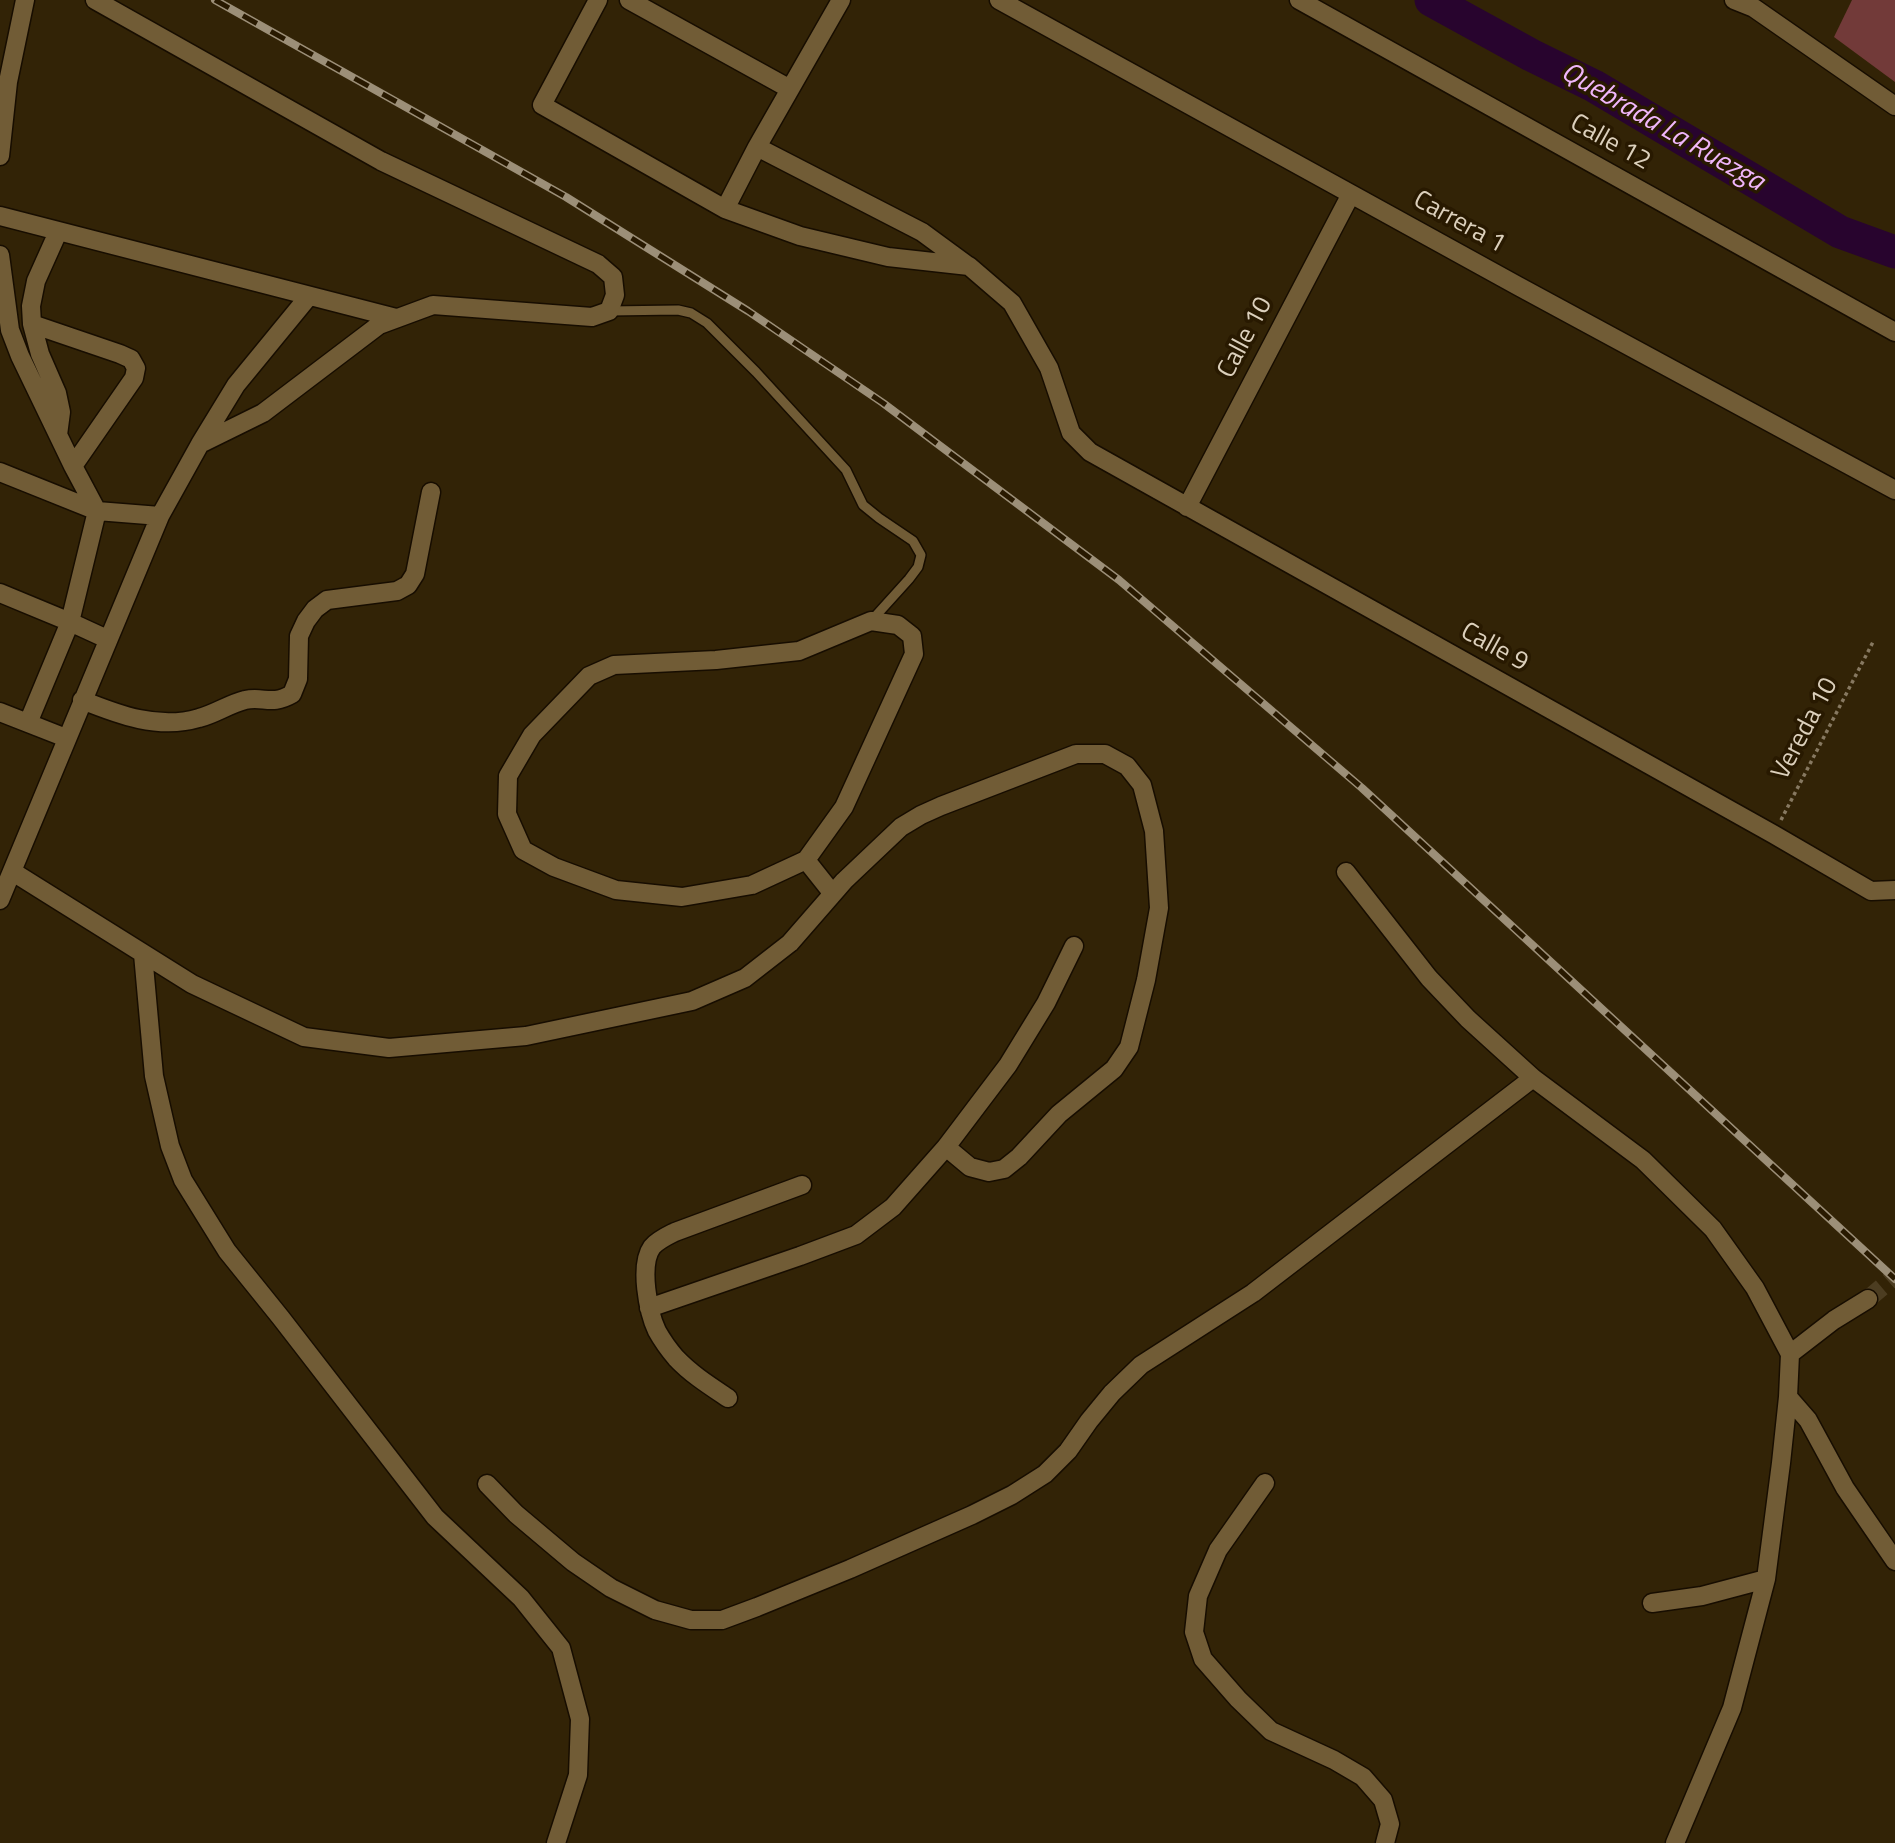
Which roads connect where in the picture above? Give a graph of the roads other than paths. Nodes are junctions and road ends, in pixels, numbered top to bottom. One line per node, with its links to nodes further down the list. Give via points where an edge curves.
1 (25, 0): 13 (street, via 8,82)
2 (95, 0): 22 (street, via 382,161 598,264 614,277 615,295)
3 (598, 0): 15 (street, via 542,105)
4 (629, 0): 10 (street)
5 (841, 0): 10 (street)
6 (999, 0): 14 (street, Carrera 1)
7 (1299, 0): 25 (street, Calle 12)
8 (1734, 0): 9 (street)
9 (1756, 4): 11 (street)
10 (790, 89): 12 (street)
11 (1895, 106)
12 (757, 147): 15 (street); 19 (street, via 922,232)
13 (0, 156)
14 (1351, 194): 30 (street, Carrera 1); 32 (street, Calle 10)
15 (725, 209): 19 (street, via 800,236 888,257)
16 (0, 216): 17 (street)
17 (58, 232): 20 (street); 23 (street, via 36,281)
18 (0, 255): 21 (street)
19 (969, 266): 32 (street, Calle 9, via 1012,303 1049,368 1071,433 1090,452)
20 (309, 296): 24 (street); 27 (street, via 236,385)
21 (6, 299): 23 (street); 26 (street, via 10,330 20,356)
22 (609, 311): 24 (street, via 592,317 433,305); 36 (lane, via 678,310 707,323 846,470 863,505 913,541 920,555 918,568)
23 (31, 315): 26 (street); 28 (street, via 131,359 136,368 134,378)
24 (397, 318): 27 (street, via 379,325 263,413)
25 (1895, 332)
26 (43, 383): 28 (street, via 58,435)
27 (200, 444): 34 (street)
28 (73, 466): 33 (street)
29 (0, 472): 33 (street)
30 (1895, 490)
31 (431, 492): 39 (street, via 415,574 408,585 397,591 327,600 315,609 299,636 298,679 292,694 280,701 235,702 182,721 143,720)
32 (1187, 507): 46 (street, Calle 9, via 1871,891)
33 (97, 511): 34 (street); 37 (street)
34 (160, 516): 38 (street)
35 (0, 593): 37 (street)
36 (871, 621): 43 (street, via 898,625 912,636 914,654 844,807); 43 (street, via 799,651 614,665 589,676 533,735 508,776 507,814 523,850 616,890 682,897 752,885)
37 (71, 622): 38 (street); 41 (street)
38 (107, 639): 39 (street)
39 (82, 700): 42 (street)
40 (0, 712): 41 (street)
41 (28, 723): 42 (street)
42 (66, 738): 44 (street)
43 (807, 860): 47 (street)
44 (13, 872): 48 (street); 50 (street)
45 (1346, 872): 51 (street, via 1429,978)
46 (1895, 890)
47 (833, 894): 50 (street, via 790,943 745,978 692,1001 526,1036 389,1048 303,1037 192,984); 52 (street, via 901,827 920,815 1076,754 1105,754 1127,766 1142,785 1154,831 1159,908 1129,1047 1114,1069 1059,1114 1004,1169 989,1172 970,1167)
48 (0, 900)
49 (1074, 947): 52 (street, via 1009,1065)
50 (144, 954): 64 (street, via 154,1076 183,1180 227,1251 435,1517 521,1598 561,1648 580,1719 578,1775)
51 (1533, 1078): 56 (street, via 1643,1160 1713,1229 1755,1288); 60 (street, via 1253,1293 1141,1365 1045,1474 972,1515 757,1607 722,1620 691,1620 655,1610 573,1562)
52 (946, 1147): 55 (street, via 893,1207 856,1235)
53 (802, 1185): 55 (street, via 659,1241 647,1262)
54 (1868, 1299): 56 (street)
55 (649, 1308): 58 (street, via 658,1333 676,1357)
56 (1790, 1354): 57 (street)
57 (1788, 1397): 61 (street, via 1808,1420 1845,1488); 62 (street)
58 (728, 1398)
59 (1265, 1483): 65 (street, via 1218,1549 1198,1596 1194,1632 1203,1659 1271,1731 1363,1777 1383,1800 1390,1824)
60 (487, 1484)
61 (1895, 1561)
62 (1766, 1579): 63 (street); 66 (street, via 1732,1708)
63 (1652, 1603)
64 (556, 1843)
65 (1385, 1843)
66 (1675, 1843)

